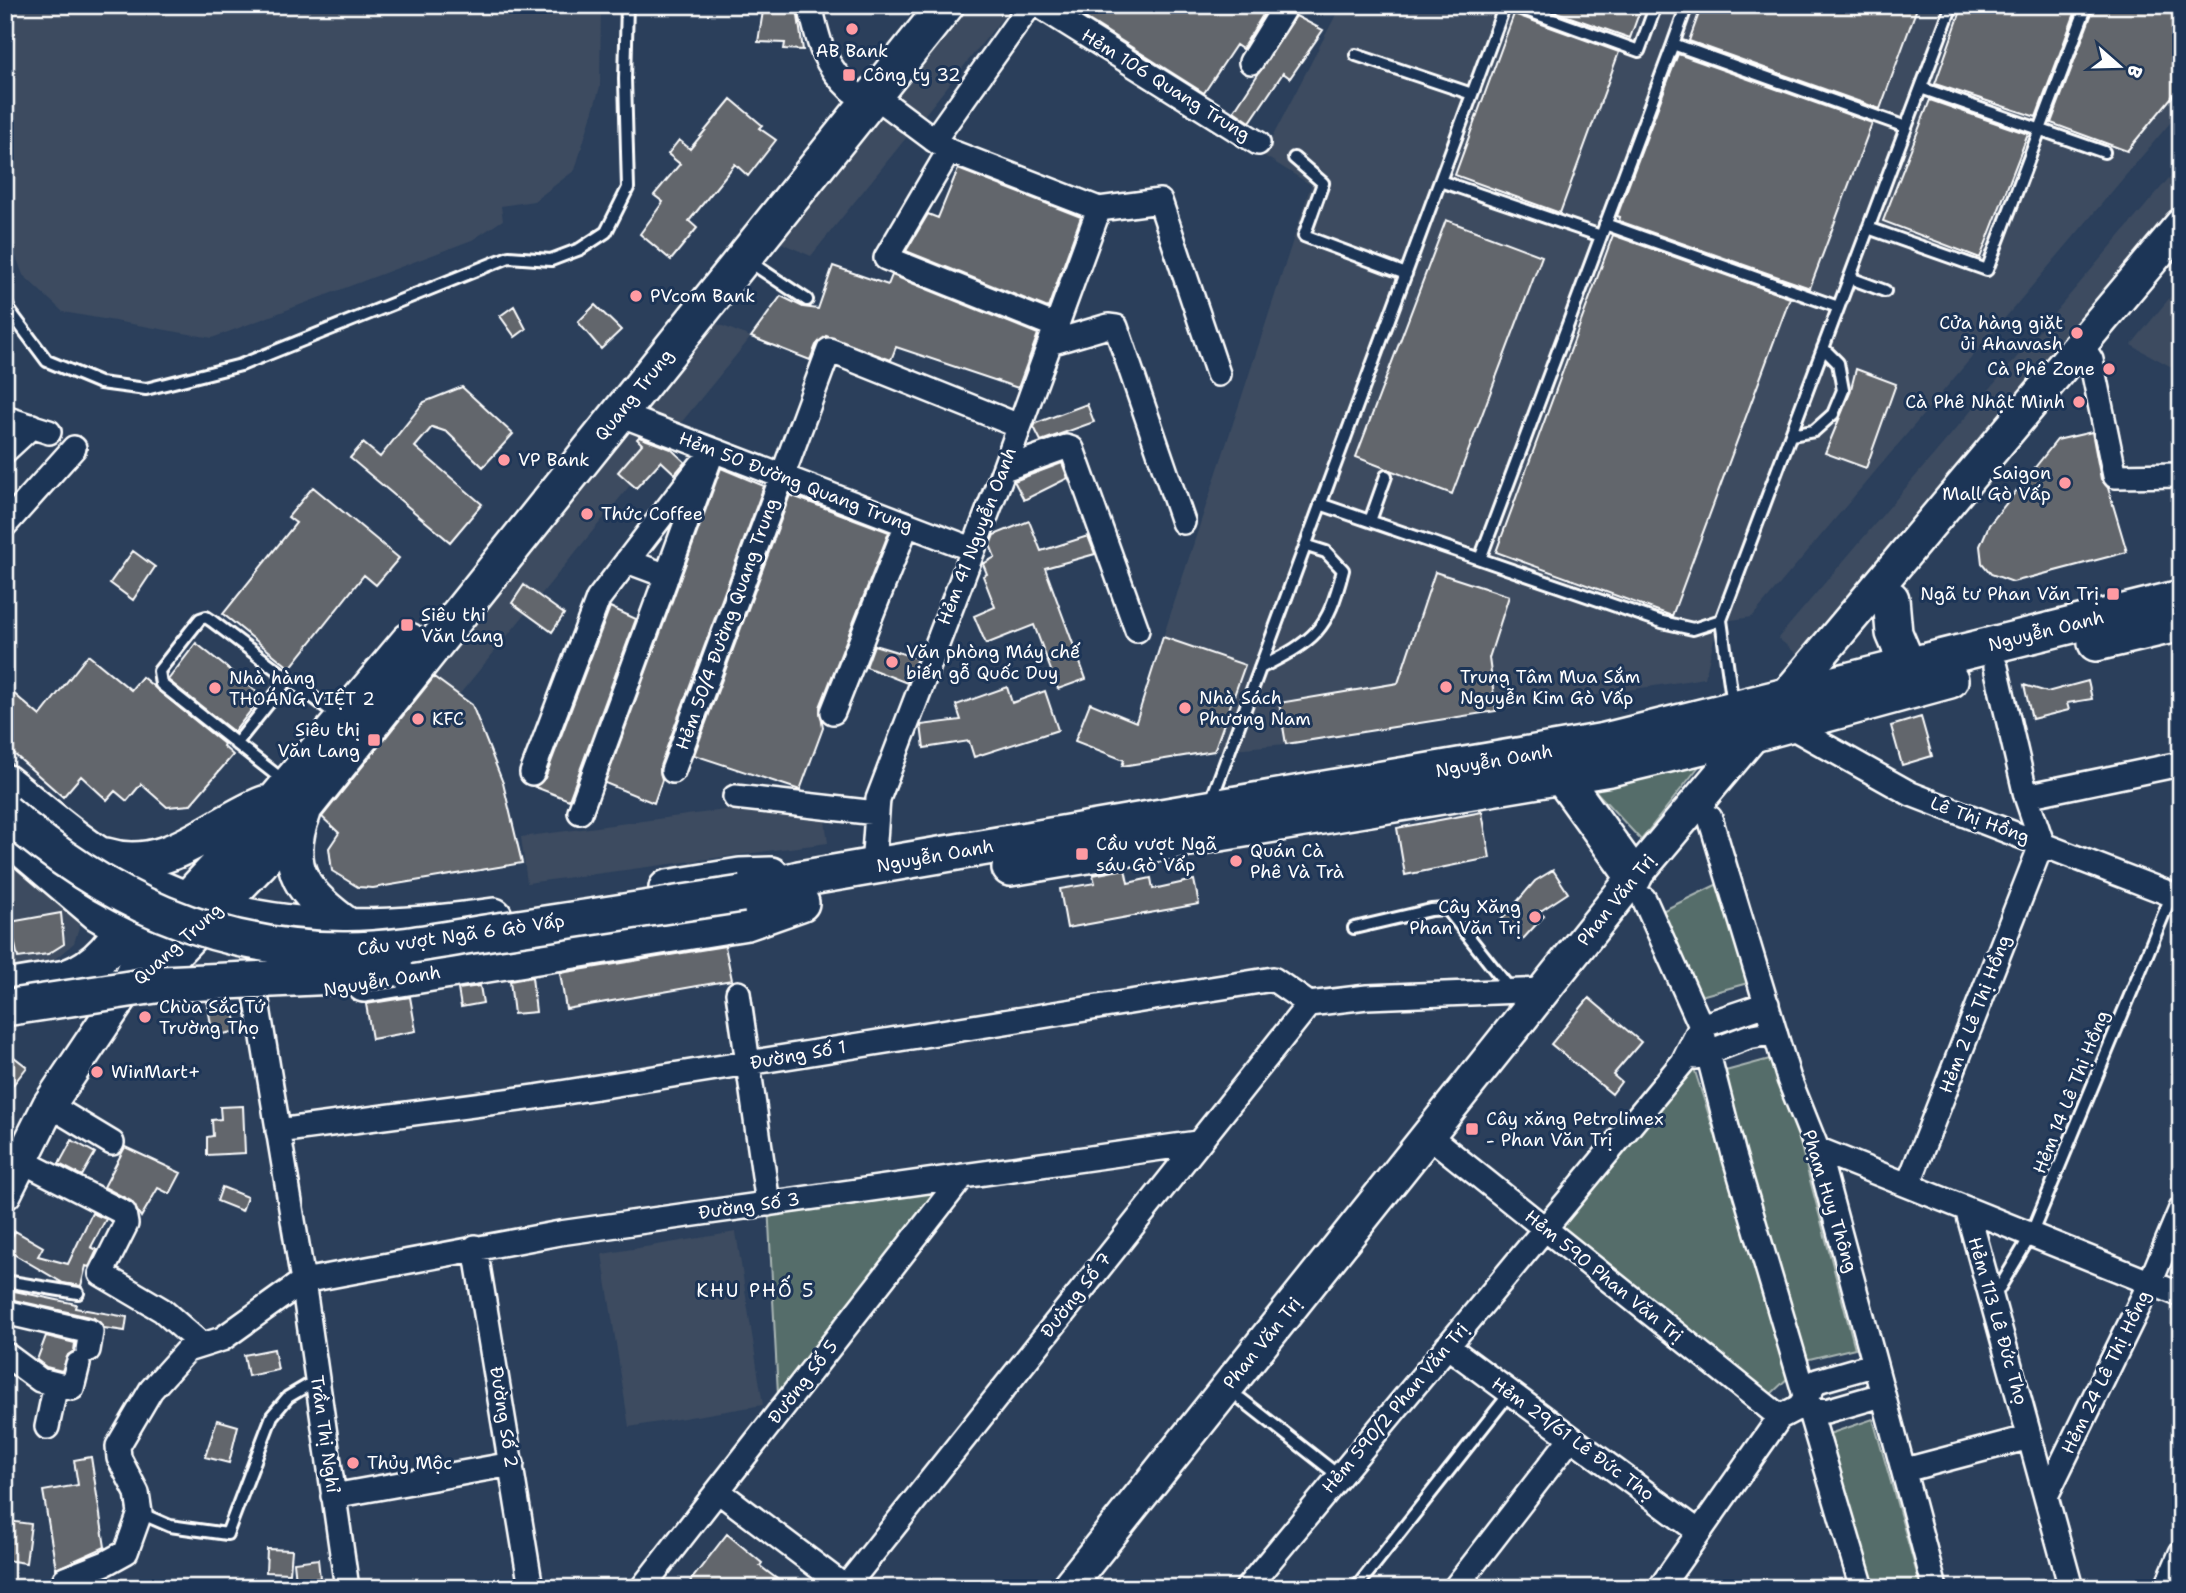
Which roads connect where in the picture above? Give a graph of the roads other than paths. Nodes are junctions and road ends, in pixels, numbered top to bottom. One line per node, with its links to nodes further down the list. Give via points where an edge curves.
1 (627, 5): 37 (lane, via 628,188 606,232 580,250 551,260 509,257 242,365 146,389 100,383 47,361)
2 (810, 5): 18 (street, via 821,52 833,74)
3 (922, 5): 18 (main road, Quang Trung)
4 (946, 5): 18 (main road, Quang Trung)
5 (1030, 5): 23 (street)
6 (1038, 5): 22 (street, Hẻm 106 Quang Trung)
7 (1286, 5): 16 (street)
8 (1505, 5): 19 (lane)
9 (1512, 5): 10 (lane, via 1639,51)
10 (1656, 5)
11 (1687, 5): 14 (lane)
12 (1952, 5): 17 (lane)
13 (2087, 5): 21 (lane)
14 (1673, 44): 20 (lane); 28 (lane)
15 (1356, 55): 19 (lane)
16 (1251, 62)
17 (1921, 88): 20 (lane); 21 (lane)
18 (863, 93): 23 (street); 33 (main road, Quang Trung)
19 (1472, 94): 26 (lane)
20 (1906, 127): 30 (lane)
21 (2041, 130): 24 (lane); 30 (lane, via 1987,270)
22 (1258, 143)
23 (941, 145): 27 (street); 40 (street, via 886,253 890,262)
24 (2105, 152)
25 (1294, 158): 34 (lane, via 1323,183 1304,236)
26 (1440, 181): 31 (lane); 34 (lane)
27 (1099, 209): 40 (street, Hẻm 41 Nguyễn Oanh); 43 (street, via 1160,201)
28 (1605, 224): 31 (lane); 39 (lane)
29 (2181, 225): 42 (main road, Phan Văn Trị)
30 (1868, 228): 35 (lane)
31 (1601, 236): 62 (lane)
32 (2181, 254): 42 (main road, Phan Văn Trị)
33 (735, 258): 38 (lane); 44 (main road, Quang Trung); 77 (main road, Quang Trung)
34 (1406, 274): 55 (lane)
35 (1850, 278): 36 (lane); 39 (lane)
36 (1885, 291)
37 (5, 300)
38 (807, 300)
39 (1839, 307): 41 (lane)
40 (1053, 334): 46 (street, Hẻm 41 Nguyễn Oanh); 57 (street, via 1116,327)
41 (1823, 348): 47 (lane); 47 (lane, via 1838,363 1843,390 1833,414 1814,431)
42 (2086, 352): 52 (street, via 2115,476); 66 (main road, Phan Văn Trị); 74 (main road, Phan Văn Trị)
43 (1217, 374)
44 (619, 414): 50 (street, Hẻm 50 Đường Quang Trung); 77 (main road, Quang Trung)
45 (5, 418): 49 (street, via 40,429)
46 (1019, 426): 51 (street, Hẻm 41 Nguyễn Oanh); 53 (street, Hẻm 50/4 Đường Quang Trung, via 829,350)
47 (1791, 435): 67 (lane)
48 (74, 449): 59 (street)
49 (5, 450)
50 (713, 450): 53 (street, Hẻm 50 Đường Quang Trung); 63 (street); 64 (street)
51 (1004, 469): 61 (street, Hẻm 41 Nguyễn Oanh); 69 (street, via 1066,447 1072,449)
52 (2181, 475)
53 (781, 476): 58 (street, Hẻm 50 Đường Quang Trung); 80 (street, Hẻm 50/4 Đường Quang Trung)
54 (1387, 476): 56 (lane)
55 (1320, 504): 56 (lane); 60 (lane)
56 (1370, 521): 62 (lane)
57 (1182, 522)
58 (907, 524): 61 (street, Hẻm 50 Đường Quang Trung); 75 (street)
59 (5, 525)
60 (1307, 546): 72 (lane); 72 (lane, via 1326,552 1343,570 1334,602 1319,631)
61 (972, 549): 90 (street, Hẻm 41 Nguyễn Oanh)
62 (1480, 559): 67 (lane, via 1662,622 1693,629)
63 (627, 561): 64 (street); 81 (street, via 598,598)
64 (667, 576): 89 (street)
65 (2181, 597): 70 (main road, Nguyễn Oanh)
66 (1891, 599): 70 (main road, via 1895,633); 74 (main road, Phan Văn Trị)
67 (1721, 620): 76 (lane)
68 (2181, 624): 71 (main road, Nguyễn Oanh)
69 (1137, 630)
70 (1908, 666): 74 (main road, Nguyễn Oanh)
71 (1996, 667): 74 (main road, Nguyễn Oanh); 84 (street)
72 (1260, 668): 87 (lane)
73 (288, 679): 77 (lane); 78 (lane); 78 (lane, via 206,617 159,671 162,684)
74 (1796, 704): 76 (main road, Nguyễn Oanh); 91 (main road, Phan Văn Trị); 93 (street, Lê Thị Hồng, via 1911,794)
75 (833, 712)
76 (1740, 726): 82 (main road, Nguyễn Oanh); 87 (main road, Nguyễn Oanh, via 1554,751); 96 (main road, Phan Văn Trị)
77 (354, 728): 86 (main road, Quang Trung)
78 (236, 744): 86 (lane)
79 (2178, 764): 84 (street)
80 (673, 771)
81 (532, 773)
82 (1562, 776): 96 (main road); 97 (main road, Nguyễn Oanh)
83 (5, 782): 94 (main road)
84 (2026, 796): 93 (street)
85 (735, 797): 90 (street)
86 (290, 798): 94 (main road, via 154,858); 100 (main road, Quang Trung); 103 (main road, via 299,878)
87 (1208, 810): 95 (main road, Nguyễn Oanh)
88 (5, 812): 99 (main road, Cầu vượt Ngã 6 Gò Vấp, bridge, via 48,850 109,889 205,929 282,946 382,948)
89 (580, 812)
90 (876, 813): 95 (street, Hẻm 41 Nguyễn Oanh)
91 (1710, 818): 96 (main road, Phan Văn Trị); 115 (street, Phạm Huy Thông)
92 (5, 834): 105 (main road, via 84,902)
93 (2042, 843): 98 (street, Lê Thị Hồng); 131 (street, Hẻm 2 Lê Thị Hồng)
94 (110, 862): 100 (main road, Nguyễn Oanh); 105 (main road, via 132,883)
95 (873, 867): 97 (main road, Nguyễn Oanh)
96 (1639, 888): 109 (main road, Phan Văn Trị); 118 (street); 125 (main road, Phan Văn Trị)
97 (800, 891): 99 (main road, Nguyễn Oanh); 103 (main road, Nguyễn Oanh, via 753,875 477,919); 111 (main road, Nguyễn Oanh, via 747,922)
98 (2176, 896): 137 (lane, Hẻm 14 Lê Thị Hồng)
99 (743, 903): 116 (main road, Cầu vượt Ngã 6 Gò Vấp, bridge, via 360,973 162,984)
100 (203, 906): 101 (main road, Nguyễn Oanh); 105 (main road, Quang Trung)
101 (253, 919): 102 (main road, Nguyễn Oanh); 113 (main road)
102 (309, 927): 103 (main road, Nguyễn Oanh); 111 (main road)
103 (349, 927)
104 (1354, 928): 110 (lane, via 1447,909)
105 (145, 943): 106 (main road); 108 (main road, Quang Trung)
106 (66, 978): 107 (main road); 108 (main road, Nguyễn Oanh)
107 (5, 988)
108 (126, 990): 113 (main road, Nguyễn Oanh, via 181,998); 117 (main road, via 64,1016); 123 (main road)
109 (1544, 990): 110 (street); 125 (main road, Phan Văn Trị)
110 (1512, 991): 114 (street)
111 (312, 993): 113 (main road, Nguyễn Oanh)
112 (738, 993): 122 (street)
113 (256, 995): 124 (street)
114 (1309, 1004): 122 (street, Đường Số 1, via 1272,979); 127 (street, Đường Số 7)
115 (1767, 1004): 118 (street); 119 (street, Phạm Huy Thông)
116 (5, 1008)
117 (5, 1024)
118 (1702, 1026): 120 (street); 121 (street, Hẻm 590/2 Phan Văn Trị)
119 (1775, 1032): 120 (street); 128 (street, Phạm Huy Thông)
120 (1709, 1052): 121 (street); 155 (street)
121 (1683, 1062): 136 (street, Hẻm 590/2 Phan Văn Trị)
122 (750, 1063): 124 (street, Đường Số 1); 133 (street)
123 (49, 1105): 126 (street); 129 (main road)
124 (278, 1131): 140 (street, Trần Thị Nghỉ)
125 (1436, 1141): 136 (street, Hẻm 590 Phan Văn Trị); 154 (main road, Phan Văn Trị); 174 (main road, Phan Văn Trị)
126 (112, 1143)
127 (1197, 1143): 130 (street, Đường Số 3); 169 (street, Đường Số 7)
128 (1818, 1149): 131 (street); 149 (street, Phạm Huy Thông)
129 (20, 1160): 132 (main road); 146 (street, via 124,1213 126,1224 101,1274 162,1310)
130 (963, 1176): 133 (street, Đường Số 3); 162 (street, Đường Số 5)
131 (1908, 1185): 134 (street)
132 (5, 1193)
133 (768, 1204): 138 (street, Đường Số 3)
134 (1967, 1209): 137 (street); 144 (street, Hẻm 113 Lê Đức Thọ)
135 (2181, 1209): 141 (street, Hẻm 24 Lê Thị Hồng)
136 (1545, 1229): 147 (street, Hẻm 590/2 Phan Văn Trị); 155 (street, Hẻm 590 Phan Văn Trị)
137 (2031, 1235): 141 (street); 144 (lane, Hẻm 14 Lê Thị Hồng)
138 (475, 1247): 140 (street, Đường Số 3); 159 (street, Đường Số 2)
139 (5, 1280): 142 (lane)
140 (303, 1281): 146 (street, via 222,1339); 150 (street, Trần Thị Nghỉ)
141 (2150, 1283): 143 (street); 164 (street, Hẻm 24 Lê Thị Hồng)
142 (78, 1293)
143 (2181, 1295)
144 (1993, 1299): 157 (street, Hẻm 113 Lê Đức Thọ)
145 (5, 1312): 151 (street, via 91,1332 72,1388)
146 (202, 1345): 165 (street, via 187,1350 151,1391 118,1446)
147 (1447, 1346): 152 (street, Hẻm 29/61 Lê Đức Thọ); 161 (street, Hẻm 590/2 Phan Văn Trị)
148 (5, 1354): 151 (street, via 40,1380)
149 (1873, 1365): 153 (street, Phạm Huy Thông); 155 (street, via 1817,1381)
150 (317, 1380): 163 (street, Trần Thị Nghỉ); 165 (lane, via 288,1397 272,1416 228,1534 170,1526)
151 (56, 1384): 156 (street)
152 (1510, 1393): 158 (street, Hẻm 29/61 Lê Đức Thọ); 177 (lane)
153 (1882, 1395): 155 (street, via 1826,1411); 160 (street, Phạm Huy Thông)
154 (1241, 1399): 161 (lane); 175 (main road, Phan Văn Trị)
155 (1798, 1408): 166 (street); 168 (street)
156 (47, 1427)
157 (2030, 1437): 160 (street); 164 (street, Hẻm 113 Lê Đức Thọ)
158 (1571, 1438): 166 (street, Hẻm 29/61 Lê Đức Thọ); 178 (street)
159 (512, 1464): 163 (street); 172 (street, Đường Số 2)
160 (1905, 1471): 180 (street, Phạm Huy Thông)
161 (1339, 1476): 176 (street, Hẻm 590/2 Phan Văn Trị)
162 (718, 1490): 169 (street); 173 (street, Đường Số 5)
163 (333, 1496): 171 (street, Trần Thị Nghỉ)
164 (2046, 1496): 181 (street, Hẻm 113 Lê Đức Thọ)
165 (140, 1513): 170 (street, via 126,1552 65,1579)
166 (1699, 1532): 179 (street)
167 (2181, 1553): 182 (street)
168 (1854, 1582)
169 (845, 1587)
170 (62, 1588)
171 (347, 1588)
172 (531, 1588)
173 (642, 1588)
174 (1067, 1588)
175 (1091, 1588)
176 (1247, 1588)
177 (1356, 1588)
178 (1455, 1588)
179 (1660, 1588)
180 (1936, 1588)
181 (2071, 1588)
182 (2166, 1588)

